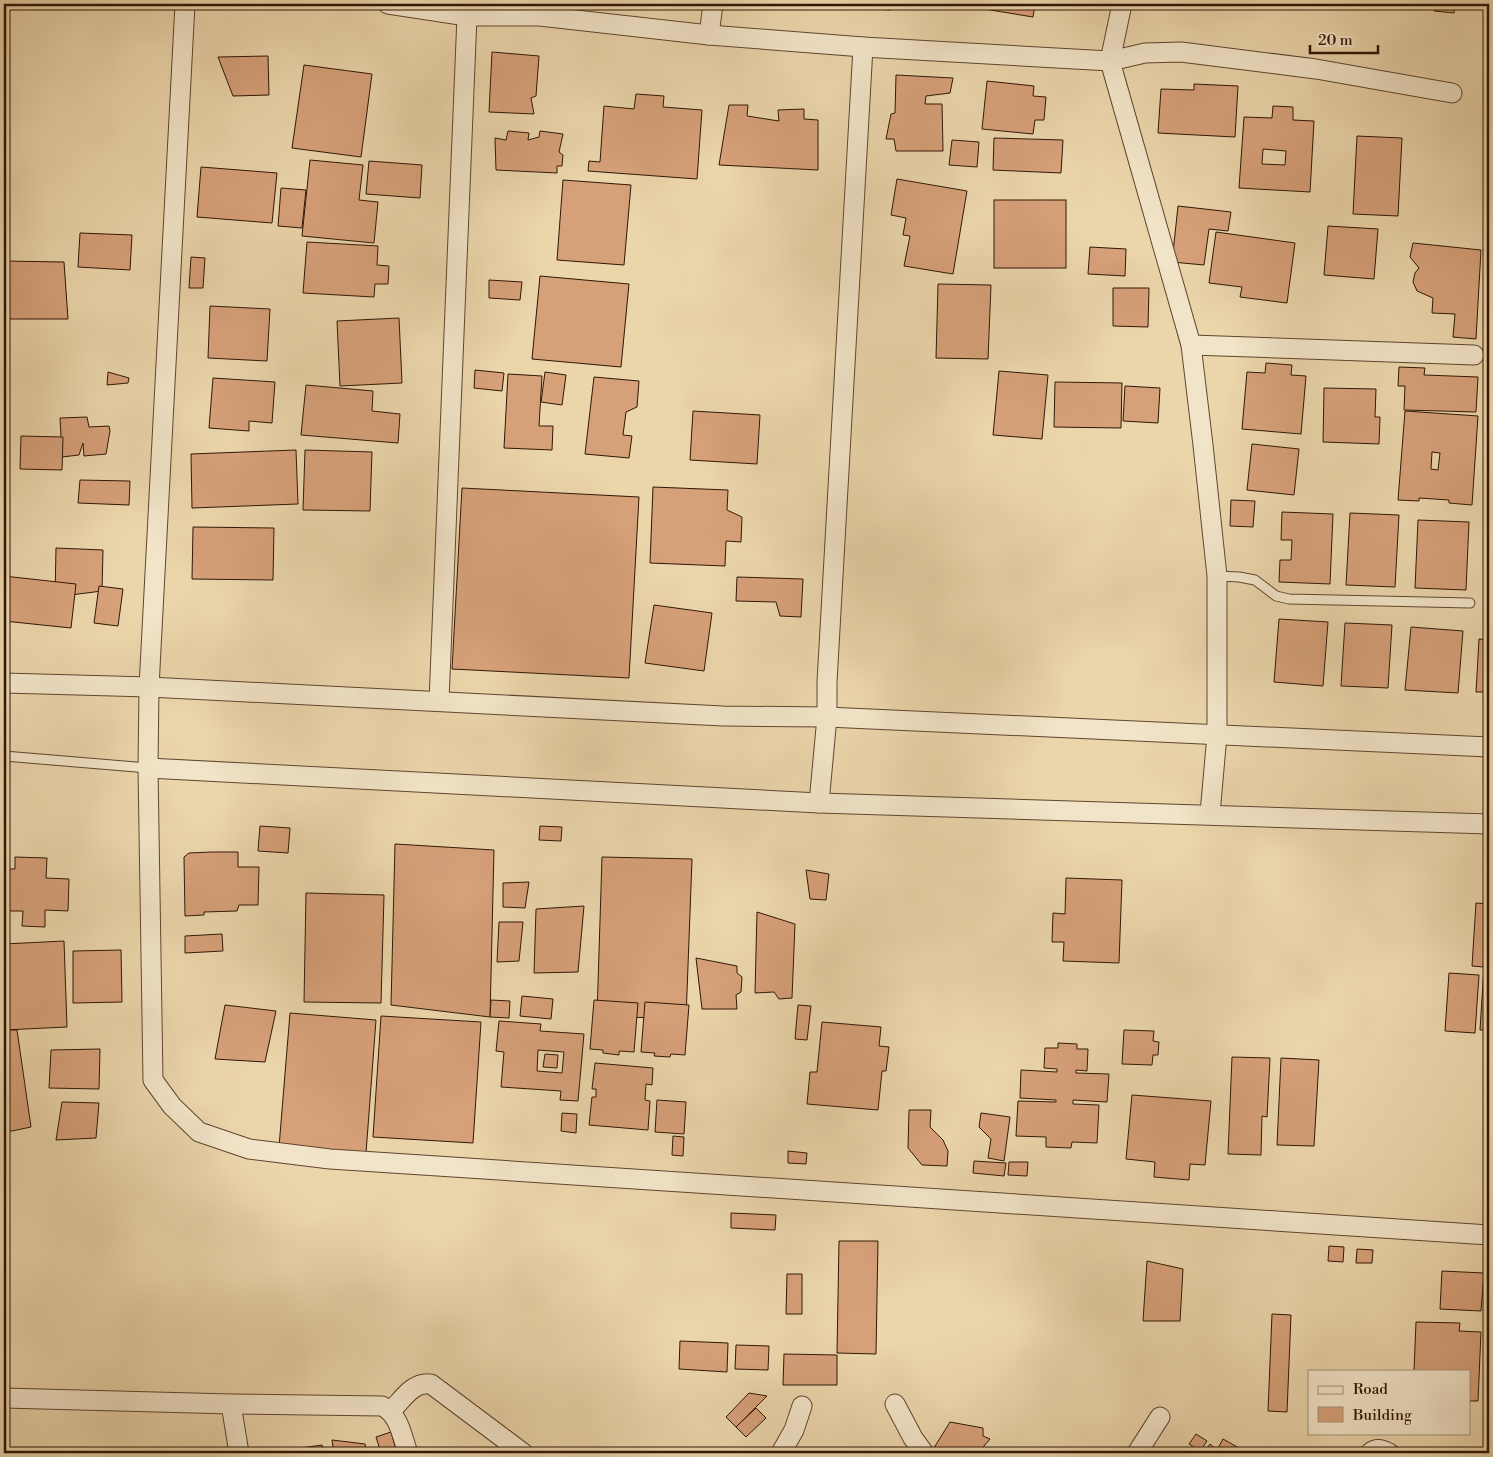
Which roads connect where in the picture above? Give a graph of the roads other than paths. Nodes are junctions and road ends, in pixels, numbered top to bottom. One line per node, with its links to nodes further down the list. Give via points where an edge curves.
1 (185, 4): 16 (street)
2 (388, 4): 6 (street)
3 (713, 4): 7 (street)
4 (1122, 4): 9 (street)
5 (541, 10): 6 (street); 7 (street)
6 (467, 16): 17 (street)
7 (709, 35): 8 (street)
8 (863, 47): 9 (street); 18 (street)
9 (1110, 61): 10 (street, via 1145,53 1181,52 1316,69); 11 (street)
10 (1452, 93)
11 (1190, 345): 12 (street); 13 (street)
12 (1474, 355)
13 (1217, 576): 14 (lane, via 1255,580 1276,596 1289,599); 19 (street)
14 (1470, 603)
15 (4, 683): 16 (street)
16 (149, 687): 17 (street); 22 (street)
17 (439, 701): 18 (street, via 723,716)
18 (827, 717): 19 (street); 23 (street)
19 (1217, 735): 20 (street); 24 (street)
20 (1489, 747)
21 (4, 756): 22 (lane)
22 (148, 768): 23 (street); 26 (street, via 153,1080 172,1106 199,1132 248,1149 330,1159)
23 (819, 803): 24 (street)
24 (1210, 814): 25 (street)
25 (1489, 824)
26 (1489, 1235)
27 (4, 1398): 28 (street)
28 (231, 1404): 31 (street, via 382,1406); 33 (street)
29 (894, 1404): 37 (street)
30 (802, 1406): 36 (street, via 794,1430)
31 (390, 1411): 34 (street); 35 (street, via 414,1387 431,1384)
32 (1160, 1417): 38 (street)
33 (239, 1453)
34 (408, 1453)
35 (522, 1453)
36 (780, 1453)
37 (924, 1453)
38 (1137, 1453)
39 (1370, 1453): 40 (street, via 1380,1449)
40 (1390, 1453)

